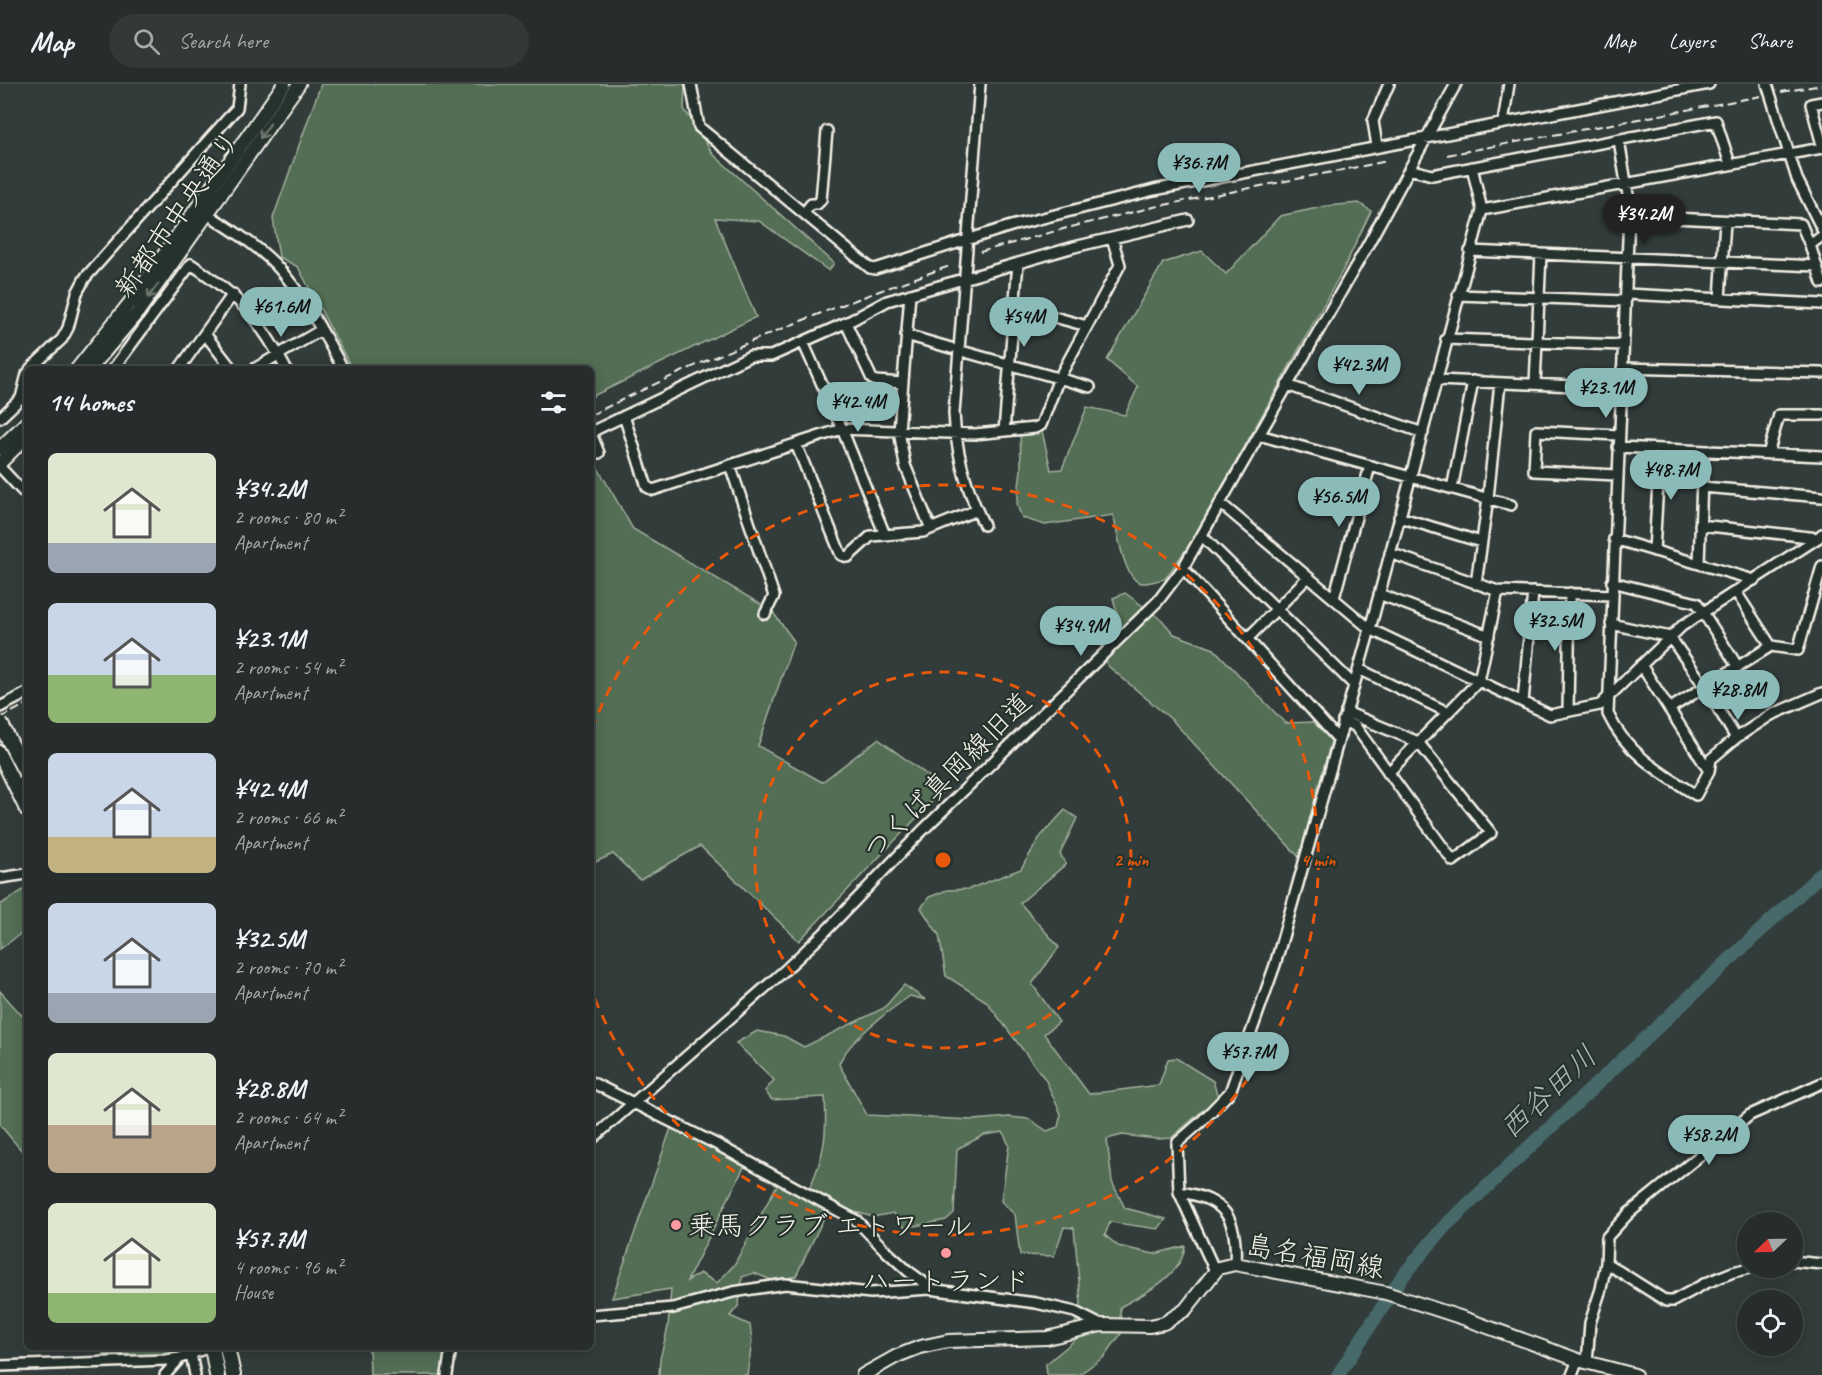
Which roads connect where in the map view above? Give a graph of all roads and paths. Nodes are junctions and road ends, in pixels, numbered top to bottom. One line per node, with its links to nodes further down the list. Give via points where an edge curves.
1 (240, 84): 63 (street, via 237,108 85,279 68,328)
2 (284, 84): 24 (main road, 新都市中央通り)
3 (299, 84): 24 (main road, 新都市中央通り, one-way to 24)
4 (692, 84): 25 (street, via 699,127)
5 (980, 84): 32 (street)
6 (1389, 84): 16 (street, via 1372,121)
7 (1456, 84): 14 (street, つくば真岡線旧道)
8 (1509, 84): 12 (street)
9 (1704, 84): 12 (street)
10 (1767, 84): 18 (street)
11 (1822, 102): 17 (street, via 1811,104)
12 (1503, 123): 14 (street)
13 (827, 131): 25 (street, via 821,200)
14 (1427, 136): 16 (street); 21 (street, つくば真岡線旧道)
15 (1619, 140): 19 (street, via 1716,121); 20 (street); 22 (street)
16 (1377, 146): 32 (street, via 1154,190)
17 (1822, 147): 18 (street)
18 (1788, 153): 19 (street); 29 (street)
19 (1730, 164): 22 (street)
20 (1473, 167): 21 (street, via 1432,174); 23 (street)
21 (1409, 169): 80 (street, つくば真岡線旧道)
22 (1626, 183): 23 (street); 26 (street)
23 (1482, 210): 34 (street)
24 (202, 211): 52 (street, via 274,263); 64 (main road, 新都市中央通り); 65 (main road, 新都市中央通り, one-way to 65, via 138,312)
25 (804, 213): 32 (street, via 875,269)
26 (1629, 216): 28 (street); 36 (street)
27 (1188, 220): 31 (street)
28 (1725, 221): 33 (street, via 1801,224); 37 (street)
29 (1822, 229)
30 (1822, 236): 33 (street)
31 (1112, 238): 38 (street); 51 (street, via 1120,265)
32 (967, 239): 40 (street)
33 (1810, 245): 39 (street)
34 (1470, 251): 35 (street); 44 (street)
35 (1541, 254): 36 (street); 45 (street)
36 (1627, 258): 37 (street); 46 (street)
37 (1723, 262): 39 (street); 47 (street)
38 (1018, 263): 40 (street); 49 (street)
39 (1817, 266): 41 (street)
40 (964, 279): 43 (street); 93 (street, via 954,398)
41 (1822, 283)
42 (233, 294): 53 (street); 61 (street, via 257,321); 66 (street, via 191,264)
43 (910, 294): 50 (street, via 887,301); 54 (street)
44 (1458, 294): 45 (street); 55 (street)
45 (1539, 298): 46 (street); 57 (street)
46 (1625, 298): 47 (street); 58 (street)
47 (1720, 299): 48 (street)
48 (1822, 304)
49 (1014, 306): 51 (street); 62 (street)
50 (846, 323): 56 (street); 77 (street, via 872,379)
51 (1087, 326): 74 (street)
52 (321, 330): 61 (street); 71 (street)
53 (205, 334): 67 (street); 68 (street)
54 (906, 335): 59 (street); 77 (street)
55 (1446, 339): 57 (street); 75 (street)
56 (803, 342): 84 (street, via 771,356 750,356); 88 (street)
57 (1537, 342): 58 (street); 79 (street)
58 (1623, 345): 72 (street)
59 (951, 348)
60 (965, 352): 62 (street)
61 (278, 355): 69 (street); 70 (street)
62 (1010, 364): 74 (street); 90 (street)
63 (33, 366)
64 (79, 366)
65 (93, 366)
66 (115, 366)
67 (181, 366)
68 (230, 366)
69 (259, 366)
70 (284, 366)
71 (341, 366)
72 (1622, 368): 73 (street); 83 (street)
73 (1822, 373)
74 (1059, 378): 82 (street); 90 (street, via 1041,425)
75 (1437, 380): 76 (street); 92 (street)
76 (1473, 381): 78 (street); 112 (street)
77 (902, 383): 89 (street)
78 (1500, 383): 79 (street); 115 (street)
79 (1535, 384): 83 (street)
80 (1287, 385): 92 (street); 94 (street, つくば真岡線旧道)
81 (24, 386): 86 (street, via 21,398)
82 (1090, 387)
83 (1621, 388): 95 (street)
84 (624, 416): 91 (street); 107 (street, via 647,488 652,490)
85 (1822, 416): 104 (street, via 1779,415)
86 (0, 418)
87 (24, 425): 100 (main road)
88 (842, 429): 89 (street); 98 (street); 123 (street)
89 (899, 431): 93 (street); 120 (street, via 905,465)
90 (1004, 431): 93 (street)
91 (594, 432)
92 (1423, 433): 110 (street)
93 (955, 434): 118 (street, via 964,479)
94 (1259, 435): 108 (street); 116 (street, つくば真岡線旧道)
95 (1619, 435): 99 (street); 109 (street, via 1536,431 1534,471)
96 (24, 439): 106 (main road)
97 (594, 441): 103 (street)
98 (796, 444): 107 (street); 123 (street, via 841,555 848,556 871,536)
99 (1618, 447): 101 (street); 109 (street)
100 (0, 448)
101 (1660, 449): 102 (street); 128 (street)
102 (1703, 451): 104 (street); 111 (street)
103 (599, 453)
104 (1768, 454): 105 (street)
105 (1822, 456)
106 (0, 465): 113 (street)
107 (730, 465): 146 (street, via 774,596)
108 (1370, 466): 110 (street); 143 (street)
109 (1617, 475): 126 (street)
110 (1410, 477): 112 (street); 119 (street)
111 (1702, 487): 114 (street); 122 (street)
112 (1452, 489): 115 (street)
113 (24, 493)
114 (1822, 497)
115 (1488, 498): 117 (street); 127 (street)
116 (1220, 503): 124 (street, つくば真岡線旧道); 133 (street)
117 (1511, 505)
118 (977, 510): 121 (street); 123 (street, via 923,532)
119 (1399, 517): 127 (street); 129 (street)
120 (929, 524)
121 (984, 525)
122 (1700, 525): 125 (street); 130 (street)
123 (885, 535)
124 (1202, 536): 132 (street, つくば真岡線旧道); 144 (street)
125 (1820, 536): 134 (street)
126 (1614, 539): 128 (street); 135 (street)
127 (1481, 542): 136 (street)
128 (1654, 551): 130 (street)
129 (1390, 553): 136 (street); 141 (street)
130 (1699, 564): 134 (street)
131 (1822, 566): 152 (street, via 1798,650)
132 (1183, 568): 151 (street); 181 (street, つくば真岡線旧道, via 1136,625 921,832 822,935)
133 (1308, 577): 143 (street); 144 (street)
134 (1754, 580): 139 (street)
135 (1612, 582): 142 (street); 145 (street, via 1697,603)
136 (1476, 584): 137 (street)
137 (1498, 591): 138 (street); 149 (street)
138 (1533, 592): 140 (street); 162 (street)
139 (1736, 592): 145 (street); 152 (street)
140 (1570, 593): 142 (street); 165 (street)
141 (1379, 594): 148 (street); 149 (street)
142 (1612, 595): 147 (street)
143 (1334, 598): 148 (street)
144 (1277, 608): 151 (street); 157 (street)
145 (1704, 612): 150 (street); 154 (street)
146 (765, 614)
147 (1611, 624): 150 (street); 161 (street)
148 (1370, 629): 155 (street); 156 (street)
149 (1489, 636): 156 (street)
150 (1670, 637): 153 (street); 158 (street)
151 (1248, 638): 170 (street)
152 (1771, 646): 154 (street)
153 (1641, 665): 161 (street); 164 (street)
154 (1738, 667): 158 (street)
155 (1359, 669): 157 (street); 166 (street)
156 (1479, 681): 162 (street); 166 (street)
157 (1353, 684): 167 (street)
158 (1705, 687): 164 (street); 169 (street)
159 (1822, 693): 169 (street, via 1771,715)
160 (24, 695): 163 (street)
161 (1607, 698): 165 (street, via 1600,705); 174 (street, via 1612,723 1656,770 1696,795)
162 (1523, 702): 165 (street, via 1550,715)
163 (0, 707)
164 (1669, 709): 174 (street)
165 (1568, 711)
166 (1447, 712): 171 (street)
167 (1344, 716): 170 (street); 171 (street); 175 (street)
168 (0, 723): 173 (highway, bridge)
169 (1736, 738): 174 (street, via 1711,759)
170 (1338, 739): 183 (street, via 1275,965 1230,1092 1176,1143)
171 (1418, 742): 175 (street); 175 (street, via 1491,832 1453,861)
172 (0, 753): 176 (highway)
173 (24, 770)
174 (1709, 771)
175 (1388, 773)
176 (24, 803)
177 (24, 874): 178 (street)
178 (0, 878)
179 (594, 1083): 181 (street)
180 (1822, 1083): 185 (street, via 1750,1116 1629,1213 1607,1237)
181 (634, 1102): 182 (street, つくば真岡線旧道); 190 (street, via 857,1221)
182 (594, 1137)
183 (1179, 1192): 186 (street, via 1204,1196 1227,1216 1236,1241); 188 (street)
184 (1803, 1262): 187 (street)
185 (1606, 1263): 189 (street, via 1666,1301); 199 (street)
186 (1235, 1264): 188 (main road, 島名福岡線); 199 (main road, 島名福岡線, via 1390,1294)
187 (1822, 1264)
188 (1215, 1270): 192 (main road, 島名福岡線, via 1190,1304 1173,1319 1150,1326)
189 (1737, 1271)
190 (929, 1288): 191 (street, via 871,1293 786,1284 733,1292 673,1308); 192 (street, via 1036,1303 1075,1312)
191 (594, 1316)
192 (1101, 1325): 206 (main road, 島名福岡線, via 1047,1338 932,1343)
193 (202, 1350): 197 (street)
194 (209, 1350): 203 (highway)
195 (228, 1350): 204 (highway)
196 (451, 1350): 205 (street)
197 (191, 1354): 198 (street); 202 (street)
198 (180, 1358): 200 (street); 201 (street)
199 (1582, 1361): 207 (street); 208 (main road, 島名福岡線)
200 (0, 1366)
201 (165, 1375)
202 (195, 1375)
203 (218, 1375)
204 (233, 1375)
205 (447, 1375)
206 (863, 1375)
207 (1572, 1375)
208 (1635, 1375)

